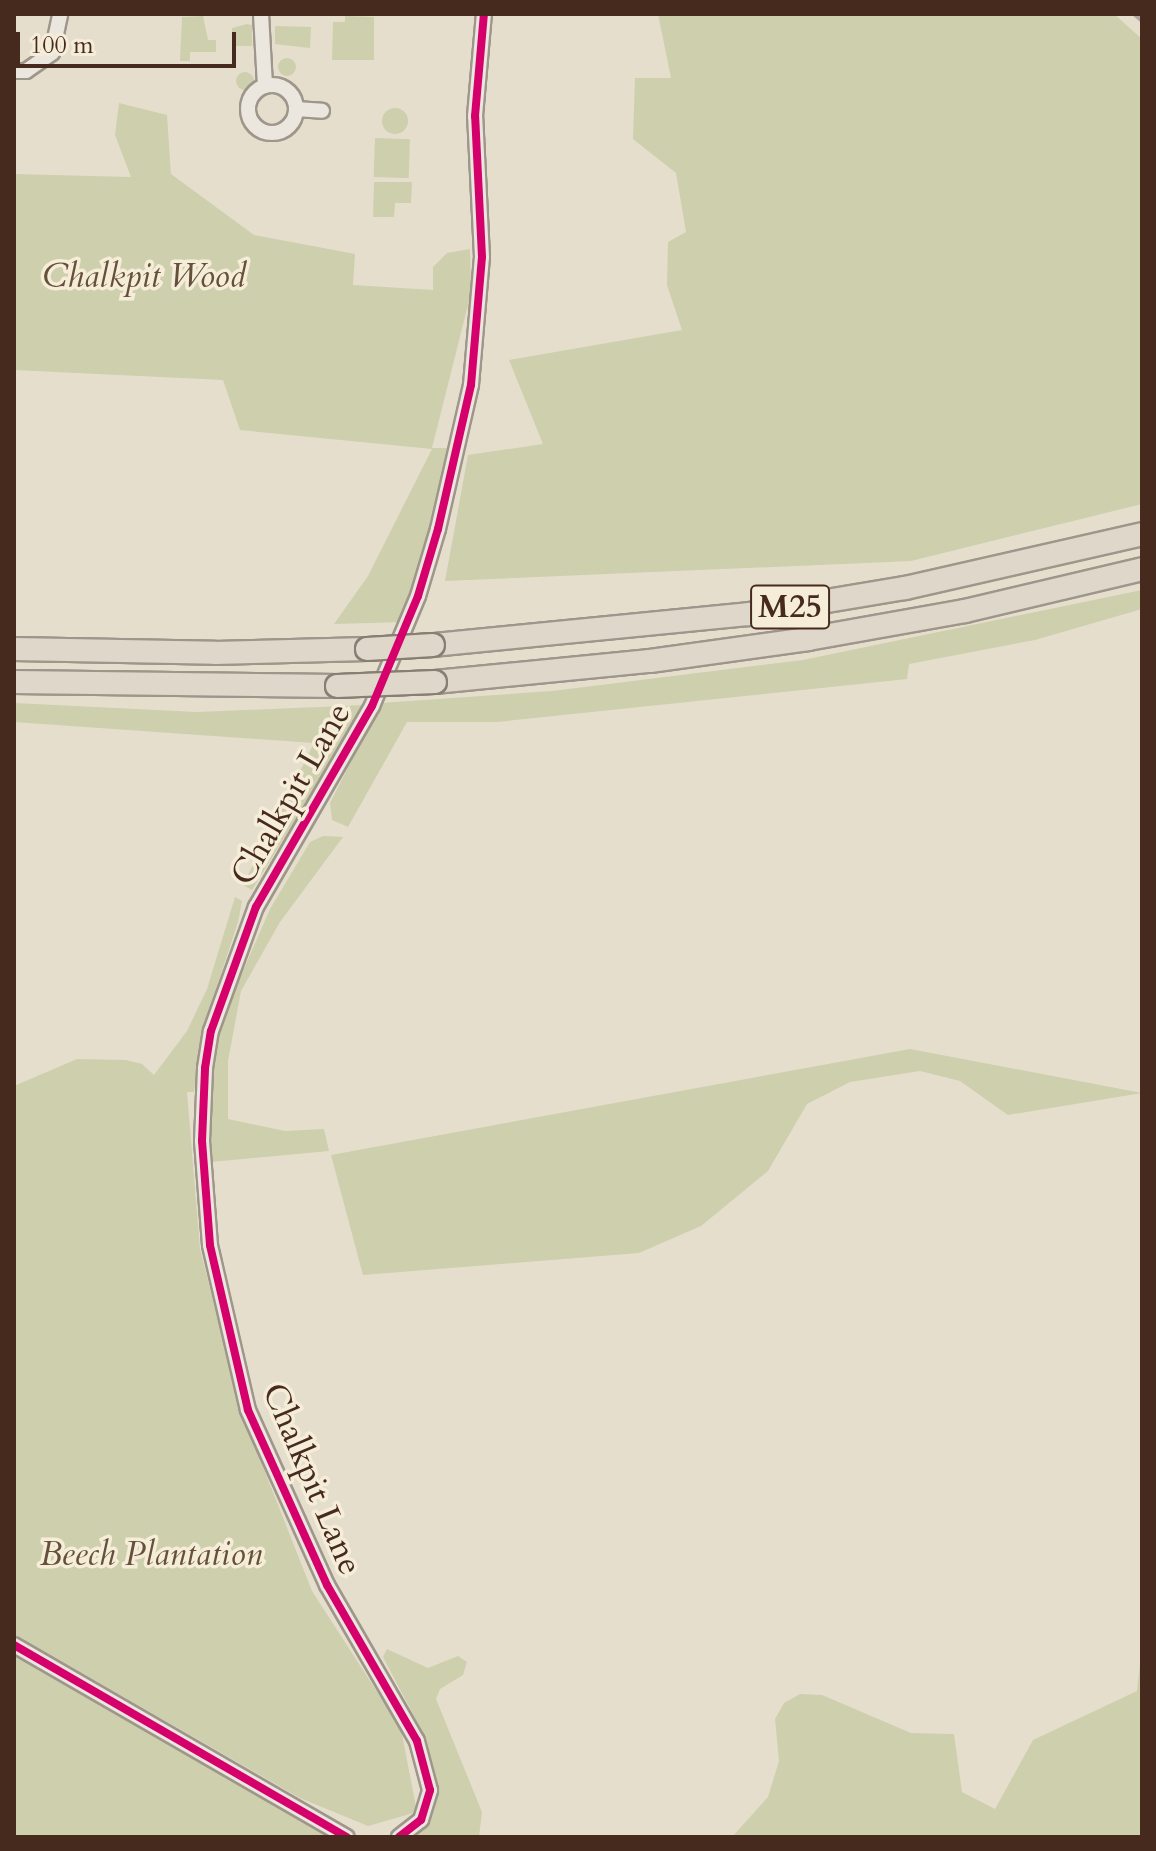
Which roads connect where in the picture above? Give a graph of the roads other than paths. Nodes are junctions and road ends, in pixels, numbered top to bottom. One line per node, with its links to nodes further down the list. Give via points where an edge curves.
1 (60, 14): 4 (street, via 52,53 26,71)
2 (261, 14): 5 (street)
3 (484, 14): 14 (street, Chalkpit Lane, via 475,111 482,257 471,385 438,529 418,596 372,706 256,907 211,1031 204,1082 202,1154 210,1245 248,1410 327,1585 417,1741 430,1790 421,1820)
4 (14, 71)
5 (265, 86): 6 (street, via 283,87); 6 (street, via 248,103 255,126 283,130)
6 (296, 109): 7 (street)
7 (322, 111)
8 (1142, 534): 10 (highway, M25, bridge, via 905,588 749,614 367,649)
9 (1142, 569): 11 (highway, M25, bridge, via 965,611 808,639 435,682)
10 (14, 649)
11 (14, 682)
12 (14, 1645): 13 (street)
13 (346, 1837)
14 (399, 1837)

